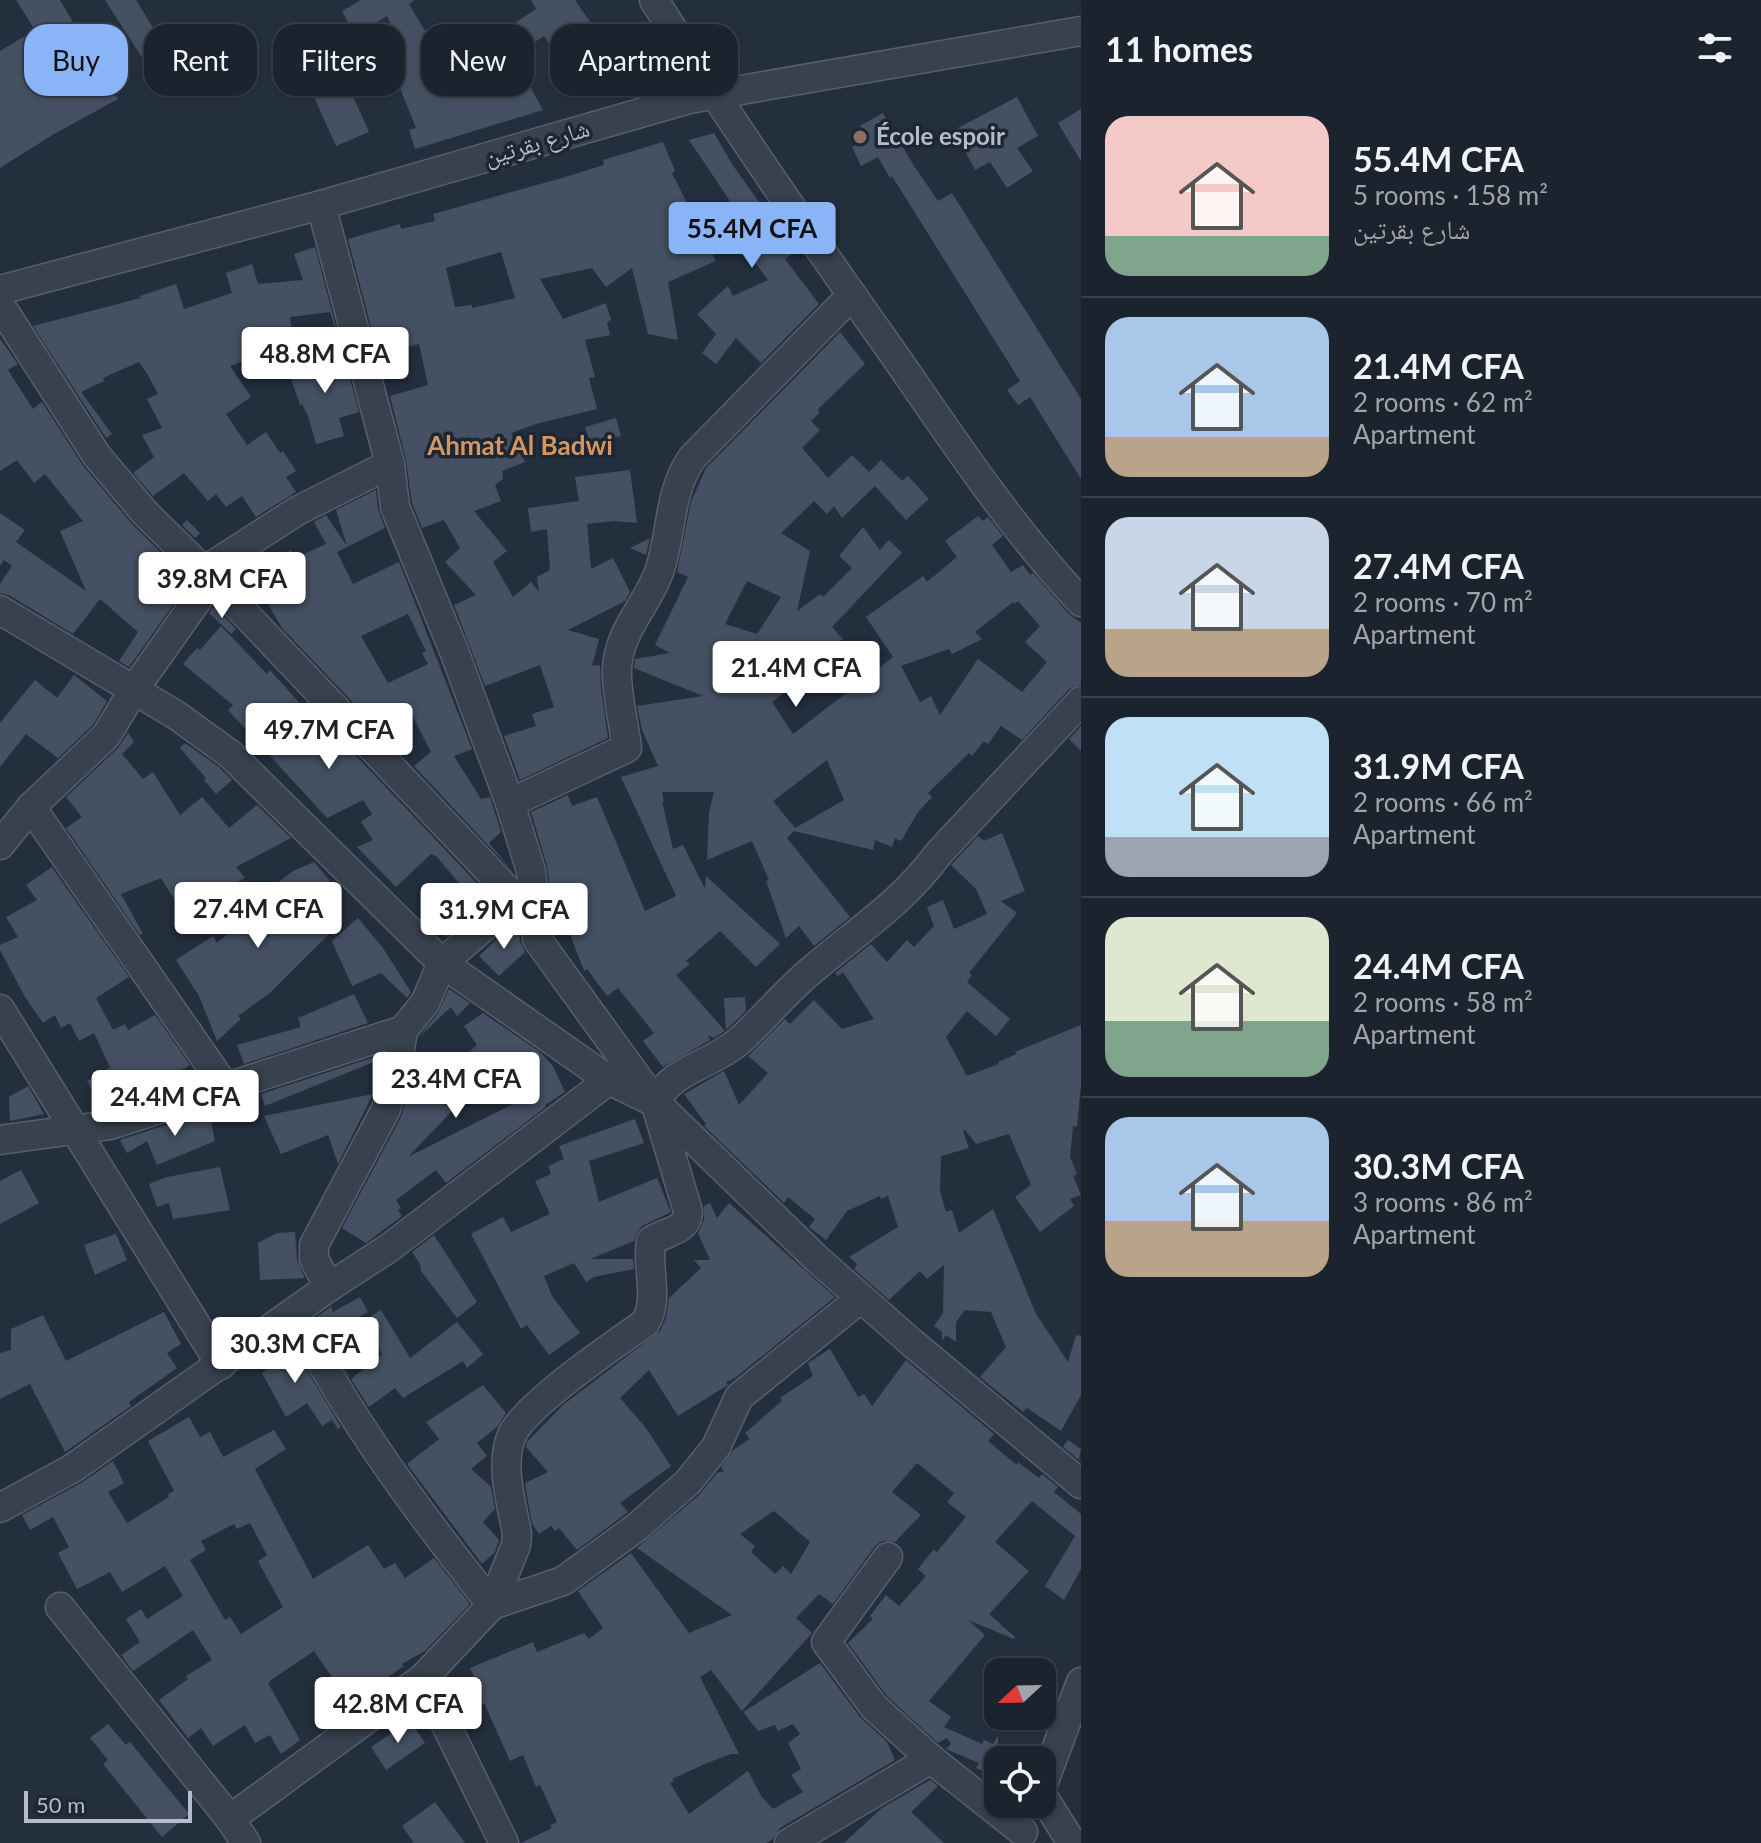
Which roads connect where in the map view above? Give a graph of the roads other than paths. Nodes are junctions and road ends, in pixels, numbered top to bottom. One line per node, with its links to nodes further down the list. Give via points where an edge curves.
1 (654, 0): 2 (street)
2 (669, 24)
3 (1081, 31): 4 (street, شارع بقرتين)
4 (738, 91)
5 (707, 96): 7 (street, شارع بقرتين)
6 (714, 96): 9 (street)
7 (321, 205): 8 (street, شارع بقرتين); 11 (street)
8 (0, 290)
9 (852, 295): 13 (street, via 956,443); 17 (street, via 683,471 660,571 624,637 616,669 627,748)
10 (0, 305): 12 (street, via 97,456)
11 (390, 464): 12 (street, via 297,511); 17 (street, via 395,507)
12 (208, 575): 15 (street); 20 (street)
13 (1081, 602)
14 (0, 610): 15 (street)
15 (133, 691): 18 (street, via 106,736); 22 (street, via 230,754)
16 (1081, 701): 27 (street, via 886,911 812,969 736,1043 680,1075)
17 (510, 803): 21 (street, via 531,871)
18 (31, 807): 19 (street); 26 (street)
19 (0, 845)
20 (516, 899): 21 (street); 22 (street)
21 (536, 920): 27 (street, via 537,939)
22 (442, 963): 24 (street, via 425,1003); 25 (street)
23 (0, 1009): 28 (street)
24 (403, 1030): 26 (street); 30 (street, via 386,1109 314,1245 314,1259)
25 (609, 1080): 27 (street); 30 (street, via 389,1248)
26 (226, 1088): 28 (street, via 110,1125)
27 (655, 1102): 31 (street); 37 (street, via 688,1220 651,1241 652,1302 645,1323 586,1365 512,1435 506,1466 516,1545)
28 (75, 1129): 29 (street); 33 (street)
29 (0, 1140)
30 (329, 1287): 32 (street)
31 (861, 1298): 34 (street); 37 (street, via 739,1397 716,1447 688,1482 637,1527 563,1581)
32 (294, 1312): 33 (street); 37 (street, via 371,1444)
33 (221, 1365): 35 (street, via 73,1468)
34 (1081, 1484)
35 (0, 1508)
36 (888, 1557): 42 (street, via 826,1642 874,1707)
37 (492, 1605): 39 (street)
38 (60, 1607): 45 (street)
39 (423, 1678): 45 (street); 49 (street)
40 (1081, 1682): 41 (street)
41 (1056, 1749)
42 (931, 1759): 46 (street); 47 (street)
43 (1056, 1817): 50 (street)
44 (1029, 1818): 46 (street)
45 (230, 1819): 48 (street)
46 (1021, 1837)
47 (795, 1842)
48 (246, 1843)
49 (504, 1843)
50 (1072, 1843)

